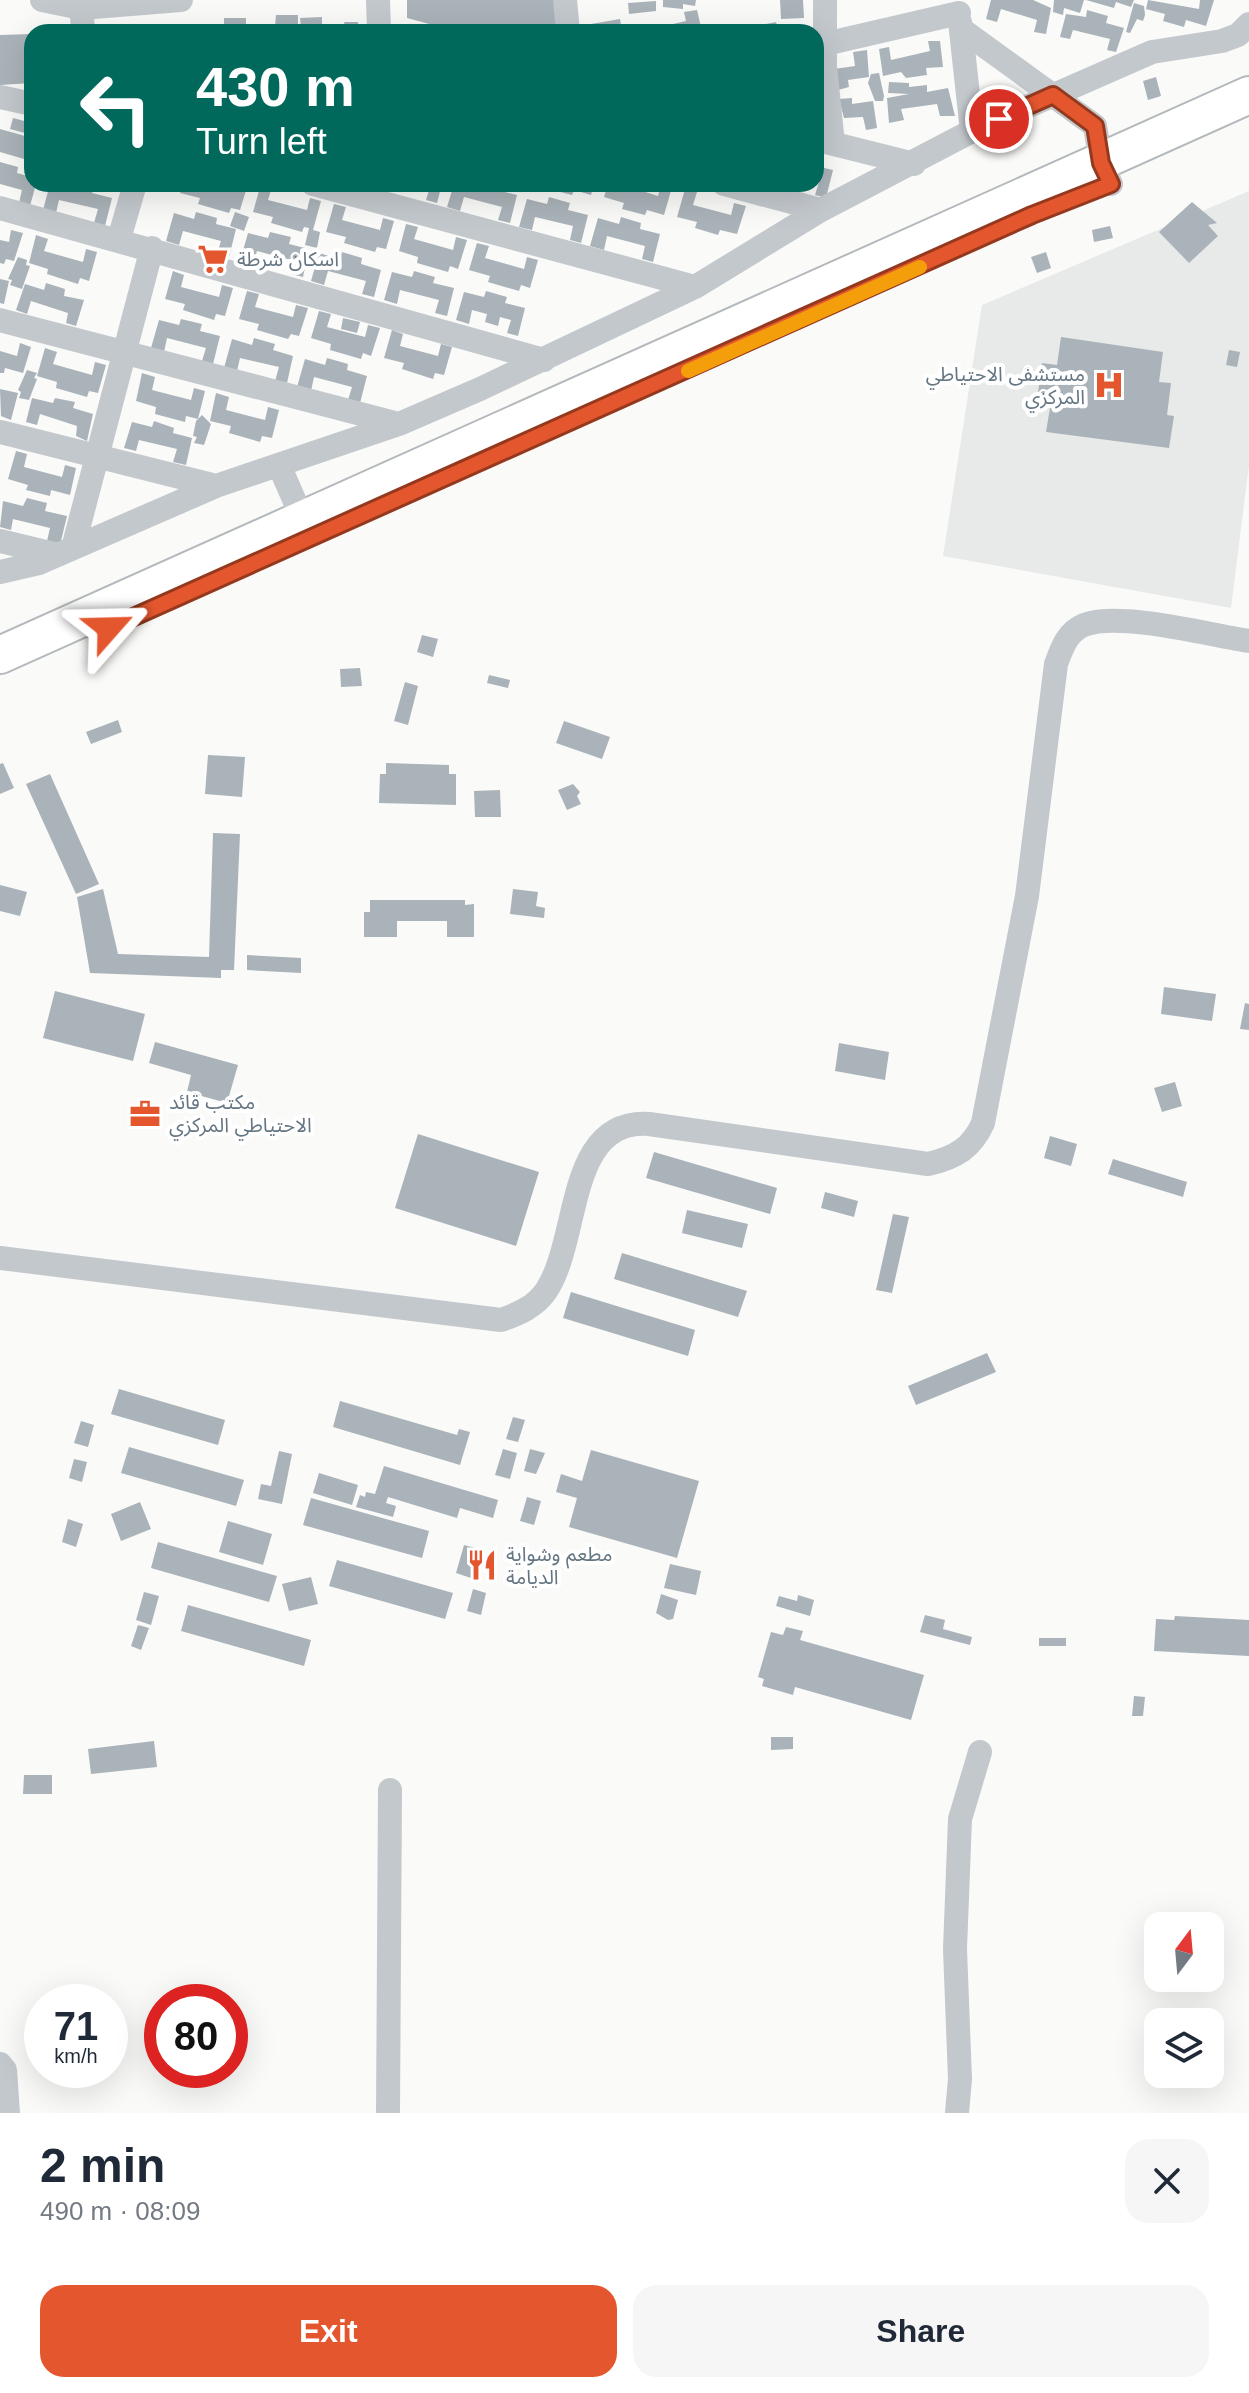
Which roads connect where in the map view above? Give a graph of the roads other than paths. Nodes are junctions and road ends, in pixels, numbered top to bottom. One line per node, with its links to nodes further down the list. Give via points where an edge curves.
1 (42, 0): 6 (street)
2 (181, 0): 6 (street)
3 (378, 0): 8 (street)
4 (565, 0): 9 (street)
5 (825, 0): 11 (street)
6 (82, 13)
7 (959, 14): 11 (street); 12 (street); 17 (street)
8 (384, 24)
9 (567, 24)
10 (1249, 24): 12 (street, via 1222,41 1152,52)
11 (825, 44): 18 (street)
12 (1053, 95): 17 (street); 20 (street, via 1095,126)
13 (1249, 95): 20 (highway)
14 (0, 97): 15 (street)
15 (24, 102)
16 (1249, 123): 20 (highway)
17 (972, 131): 19 (street)
18 (824, 142): 19 (street)
19 (914, 164): 25 (street)
20 (1106, 174): 37 (highway, via 1024,194); 43 (highway, via 1032,215)
21 (133, 192): 26 (street)
22 (361, 192): 28 (street)
23 (754, 192): 25 (street)
24 (0, 208): 26 (street)
25 (821, 210): 28 (street)
26 (119, 239): 27 (street)
27 (152, 248): 30 (street); 31 (street)
28 (695, 287): 31 (street)
29 (0, 320): 30 (street)
30 (122, 353): 32 (street); 34 (street)
31 (544, 360): 32 (street)
32 (399, 424): 35 (street)
33 (0, 432): 34 (street)
34 (94, 457): 36 (street); 39 (street)
35 (279, 465): 36 (street); 37 (street)
36 (216, 486): 39 (street)
37 (303, 520): 42 (highway)
38 (0, 541): 39 (street)
39 (66, 551): 40 (street)
40 (0, 572)
41 (1249, 641): 44 (street, via 1108,619 1082,626 1065,641 1056,664 1027,896 983,1123 976,1139 946,1160 928,1164 649,1124 618,1127 606,1133 588,1162 547,1289 520,1314 501,1320)
42 (0, 655)
43 (0, 678)
44 (0, 1258)
45 (980, 1752): 50 (street, via 960,1819)
46 (390, 1790): 49 (street)
47 (0, 2064): 48 (street)
48 (8, 2113)
49 (388, 2113)
50 (957, 2113)

